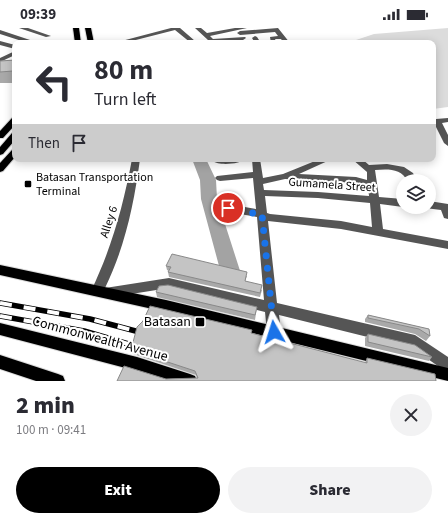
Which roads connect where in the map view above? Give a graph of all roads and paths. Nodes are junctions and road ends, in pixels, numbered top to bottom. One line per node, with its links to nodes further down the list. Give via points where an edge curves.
1 (11, 28): 8 (street)
2 (22, 28): 14 (street, via 48,36)
3 (76, 28): 15 (main road)
4 (88, 28): 16 (main road)
5 (176, 28): 12 (street, via 152,36); 18 (street)
6 (198, 28): 10 (street)
7 (277, 29): 9 (street); 11 (street)
8 (0, 32): 13 (street)
9 (242, 34): 10 (street); 20 (street)
10 (206, 35): 19 (street)
11 (283, 37): 21 (street, via 272,38); 22 (street)
12 (133, 38): 17 (street)
13 (25, 40)
14 (40, 40)
15 (78, 40)
16 (90, 40)
17 (127, 40)
18 (190, 40)
19 (211, 40)
20 (216, 40)
21 (273, 40)
22 (284, 40)
23 (0, 43): 24 (street)
24 (12, 46)
25 (12, 54): 26 (street)
26 (1, 58)
27 (448, 120): 31 (street, via 438,123)
28 (12, 123): 29 (main road)
29 (0, 136)
30 (12, 138): 32 (main road)
31 (448, 143)
32 (0, 152)
33 (12, 155): 39 (main road)
34 (136, 162): 55 (street, Alley 6, via 130,202)
35 (256, 162): 43 (street)
36 (320, 162): 41 (street)
37 (360, 162): 38 (street)
38 (368, 168): 40 (street, via 402,169); 44 (street, via 371,171)
39 (0, 169)
40 (410, 174)
41 (285, 176): 43 (street); 44 (street, via 356,180)
42 (220, 178): 43 (street)
43 (258, 178): 45 (street)
44 (372, 184): 46 (street)
45 (260, 193): 46 (street, Gumamela Street); 50 (street)
46 (373, 200): 47 (street, Gumamela Street); 52 (street)
47 (396, 202)
48 (436, 206): 51 (street, via 445,207)
49 (228, 208): 50 (street)
50 (262, 215): 52 (street, via 268,218 341,225); 56 (street)
51 (448, 215)
52 (378, 232): 53 (street)
53 (448, 245)
54 (0, 270): 55 (main road)
55 (101, 292): 56 (street, via 168,283); 58 (main road)
56 (271, 307): 58 (street); 60 (street, via 415,342)
57 (0, 329): 63 (main road, Commonwealth Avenue, via 138,364)
58 (274, 332): 61 (main road)
59 (0, 362): 62 (main road)
60 (448, 366)
61 (448, 375)
62 (58, 381)
63 (190, 381)

